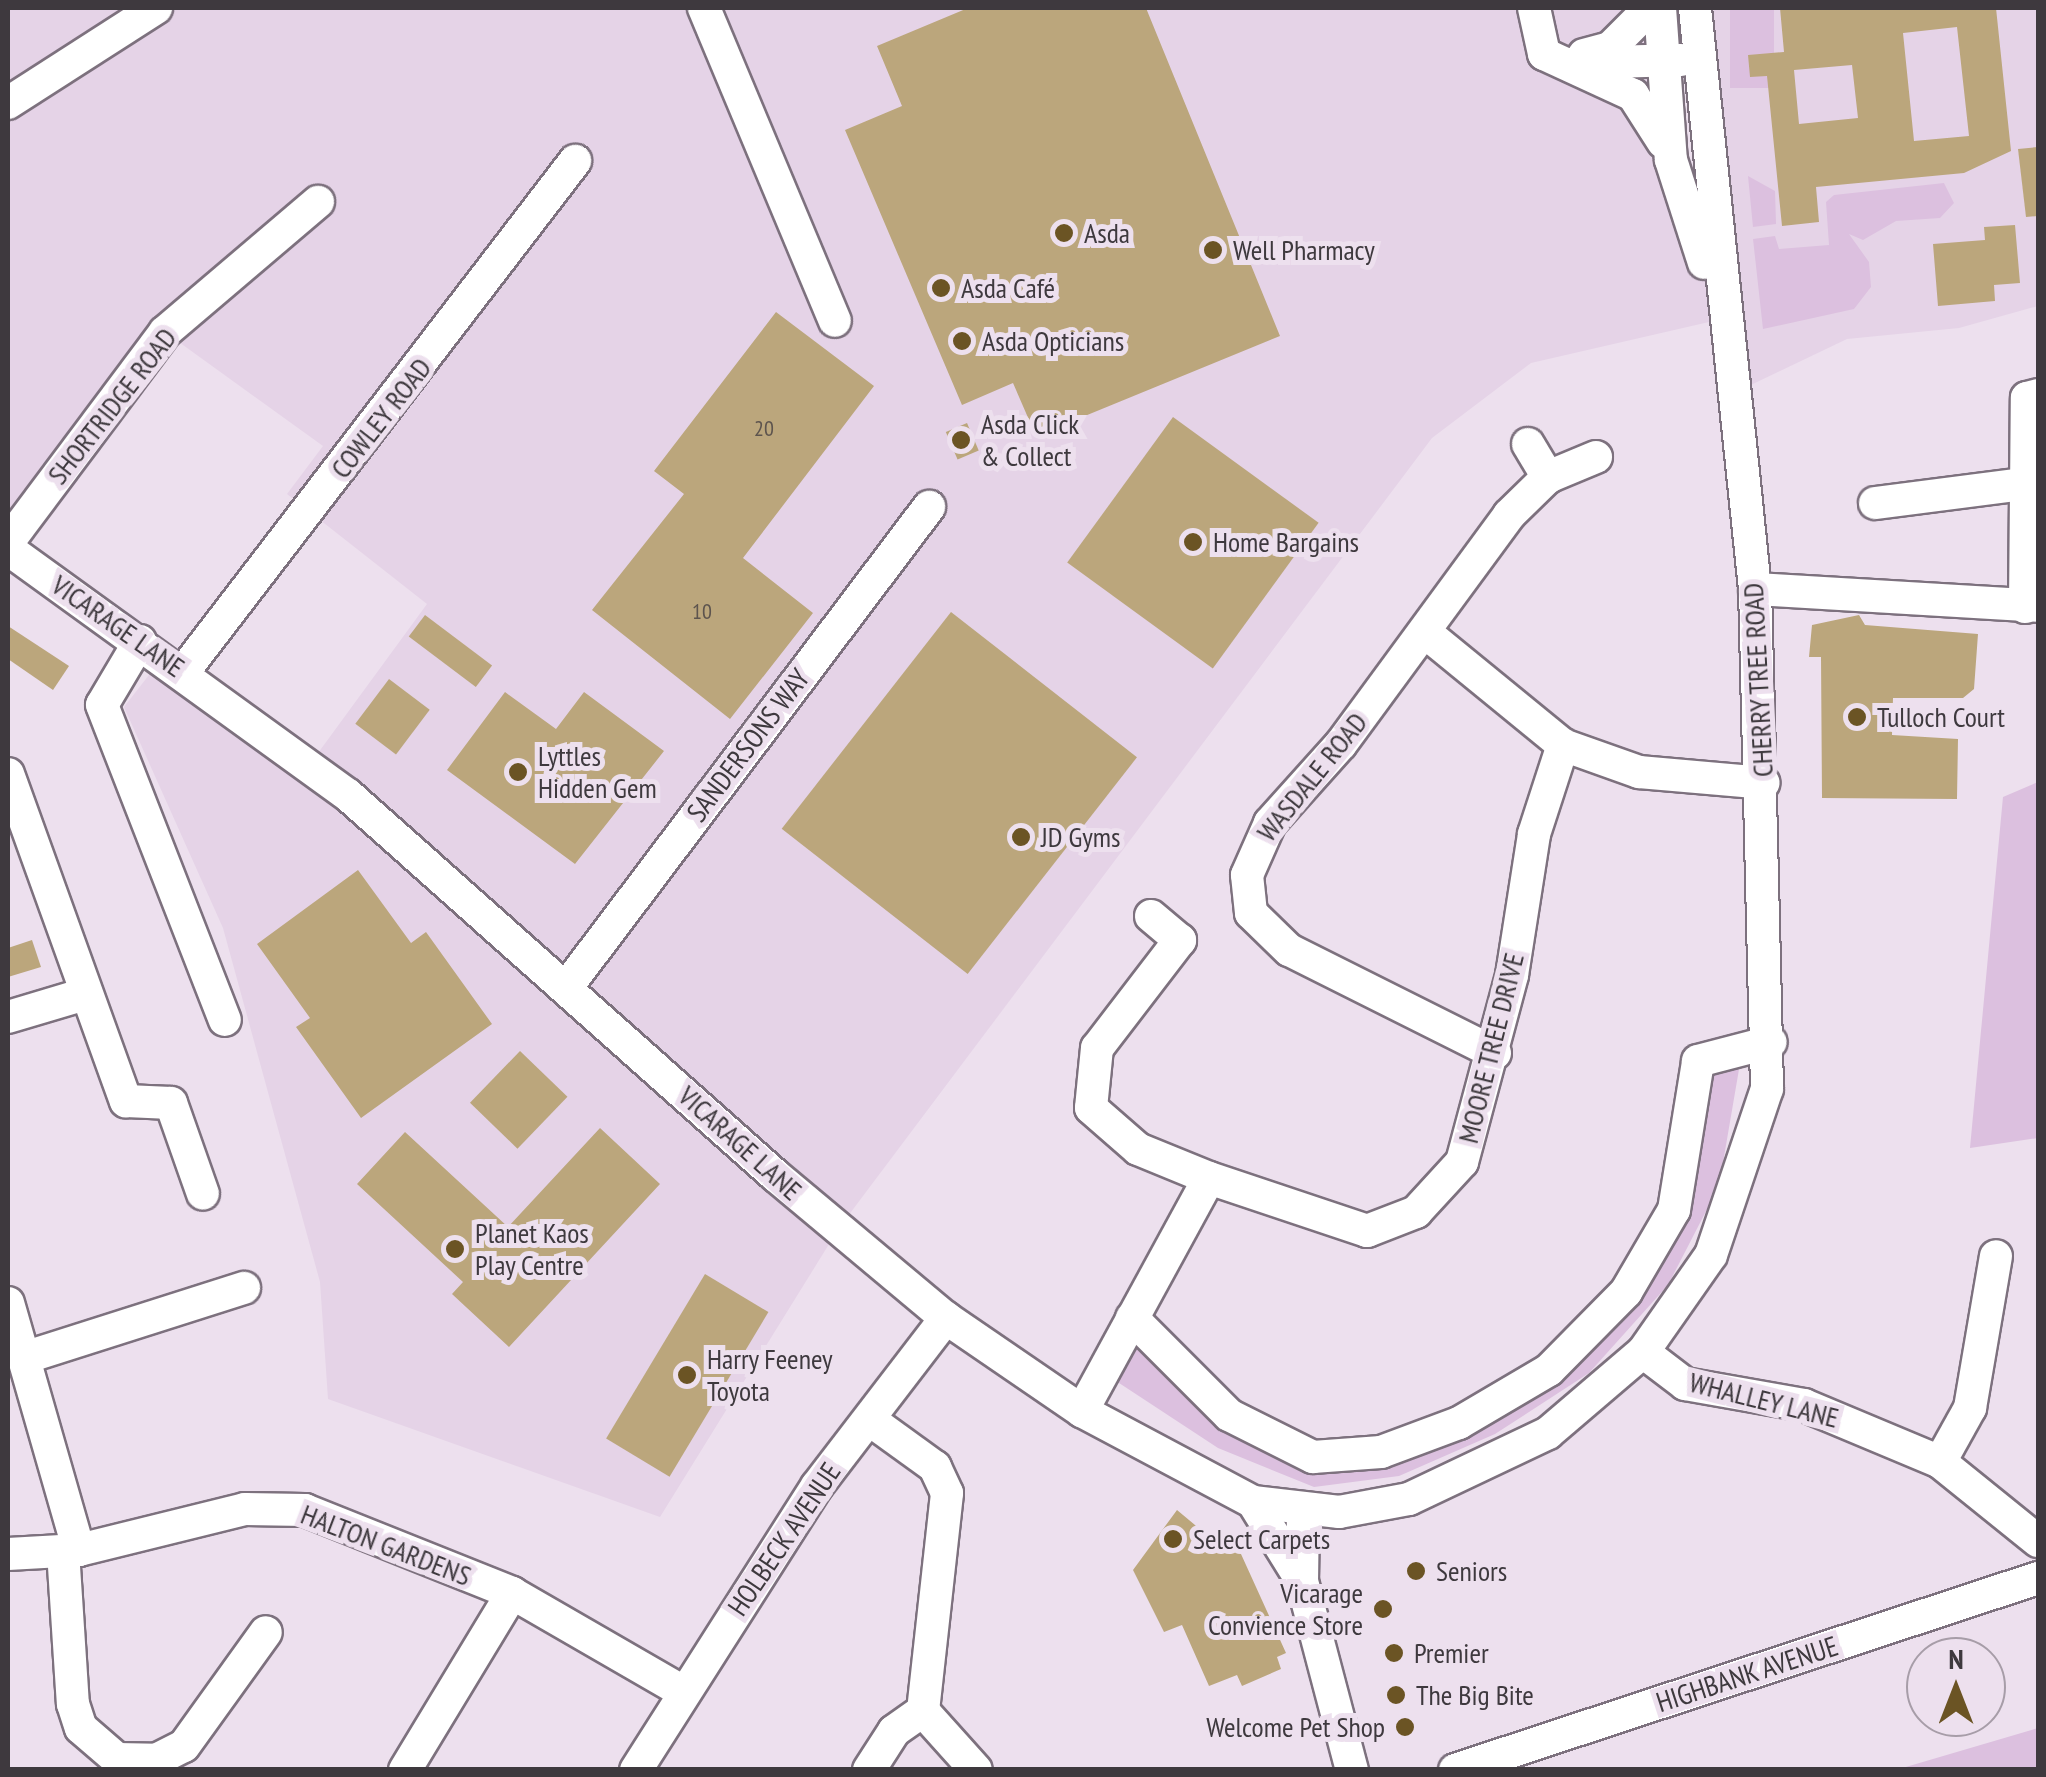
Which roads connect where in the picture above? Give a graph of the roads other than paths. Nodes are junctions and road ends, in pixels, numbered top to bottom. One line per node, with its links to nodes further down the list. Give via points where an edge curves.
1 (156, 8): 10 (street)
2 (704, 8): 15 (street)
3 (1534, 8): 9 (street, via 1538,48)
4 (1650, 8): 9 (street, via 1610,48)
5 (1660, 8): 8 (street, CHERRY TREE ROAD)
6 (1695, 8): 7 (street, CHERRY TREE ROAD)
7 (1700, 67): 8 (street); 14 (street, CHERRY TREE ROAD)
8 (1663, 68): 9 (street); 11 (street, CHERRY TREE ROAD)
9 (1570, 69): 11 (street, via 1644,104)
10 (8, 103)
11 (1671, 160): 14 (street, CHERRY TREE ROAD)
12 (575, 162): 28 (street, COWLEY ROAD)
13 (318, 202): 23 (street, SHORTRIDGE ROAD, via 165,332)
14 (1723, 319): 24 (street, CHERRY TREE ROAD)
15 (835, 322)
16 (2038, 395): 20 (street, via 2027,398)
17 (1528, 444): 19 (street)
18 (1596, 458): 19 (street, WASDALE ROAD)
19 (1548, 477): 26 (street, WASDALE ROAD, via 1509,515)
20 (2024, 484): 21 (street); 25 (street)
21 (1875, 503)
22 (929, 507): 33 (street, SANDERSONS WAY)
23 (8, 546): 27 (street, VICARAGE LANE)
24 (1754, 589): 25 (street); 31 (street, CHERRY TREE ROAD)
25 (2032, 606)
26 (1426, 633): 29 (street); 38 (street, WASDALE ROAD, via 1270,823 1254,848 1247,899 1258,925 1288,950)
27 (140, 642): 28 (street, VICARAGE LANE); 36 (street, via 102,705)
28 (184, 671): 33 (street, VICARAGE LANE, via 348,795)
29 (1564, 745): 31 (street, via 1638,772); 38 (street, MOORE TREE DRIVE, via 1534,834)
30 (8, 774): 34 (street)
31 (1764, 783): 37 (street, CHERRY TREE ROAD)
32 (1151, 916): 39 (street, MOORE TREE DRIVE, via 1180,940 1098,1048 1091,1108 1138,1149)
33 (569, 984): 44 (street, VICARAGE LANE, via 776,1176)
34 (86, 994): 35 (street); 40 (street, via 126,1101 172,1103)
35 (8, 1017)
36 (225, 1020)
37 (1771, 1042): 45 (street, via 1698,1061 1674,1210 1626,1292 1549,1370 1459,1423 1381,1452 1313,1457 1229,1415); 46 (street, CHERRY TREE ROAD, via 1758,1128 1731,1213)
38 (1495, 1053): 39 (street, MOORE TREE DRIVE, via 1462,1162 1426,1205 1392,1224 1343,1229)
39 (1209, 1178): 45 (street)
40 (202, 1194)
41 (1996, 1256): 50 (street, via 1970,1408)
42 (244, 1288): 47 (street)
43 (8, 1303): 47 (street)
44 (946, 1318): 48 (street, VICARAGE LANE); 49 (street, HOLBECK AVENUE)
45 (1132, 1318): 48 (street)
46 (1643, 1352): 50 (street, WHALLEY LANE, via 1685,1384 1804,1405); 52 (street, CHERRY TREE ROAD, via 1548,1433 1461,1479)
47 (24, 1358): 55 (street)
48 (1082, 1411): 51 (street, VICARAGE LANE)
49 (870, 1420): 61 (street, HOLBECK AVENUE); 62 (street, via 945,1478)
50 (1940, 1462): 54 (street, WHALLEY LANE)
51 (1253, 1502): 53 (street, VICARAGE LANE); 58 (street)
52 (1370, 1509): 53 (street, CHERRY TREE ROAD); 58 (street, via 1334,1530)
53 (1304, 1512): 58 (street)
54 (2038, 1541)
55 (71, 1550): 56 (street, HALTON GARDENS); 59 (street, HALTON GARDENS, via 273,1506); 60 (street, via 74,1704 81,1728 117,1760 156,1760 184,1746)
56 (8, 1554)
57 (2038, 1578): 68 (street, HIGHBANK AVENUE)
58 (1302, 1581): 67 (street)
59 (512, 1593): 61 (street, HALTON GARDENS); 63 (street)
60 (247, 1644)
61 (682, 1691): 64 (street, HOLBECK AVENUE)
62 (923, 1712): 65 (street, via 894,1731); 66 (street)
63 (405, 1770)
64 (636, 1770)
65 (869, 1770)
66 (976, 1770)
67 (1352, 1770)
68 (1455, 1770)

